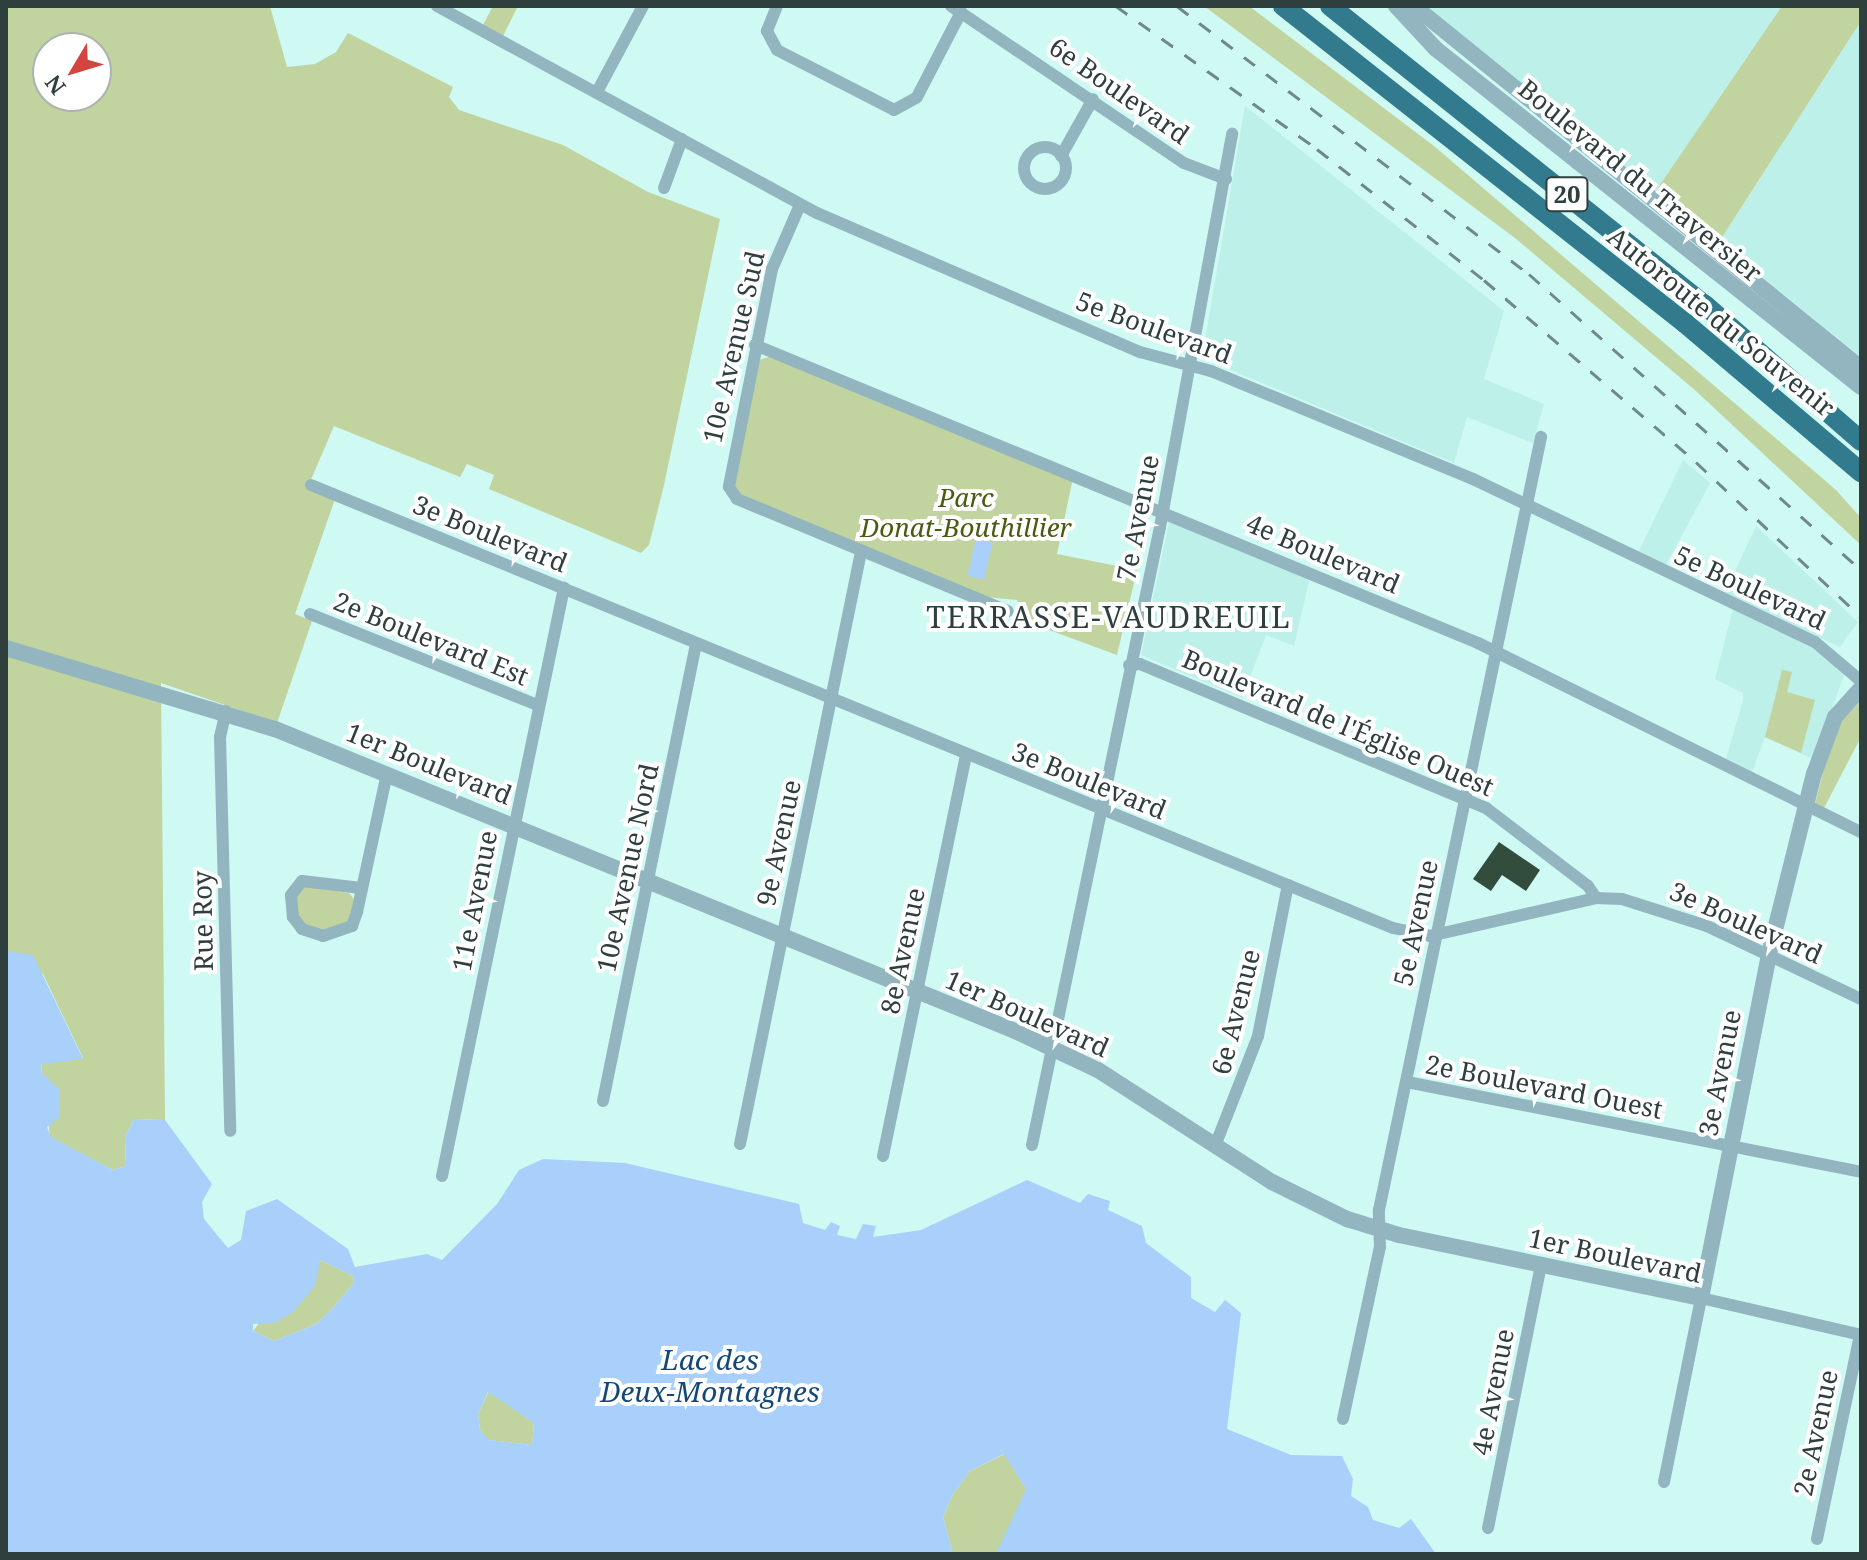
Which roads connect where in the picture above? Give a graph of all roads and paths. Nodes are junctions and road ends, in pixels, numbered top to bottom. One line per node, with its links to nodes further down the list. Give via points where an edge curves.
1 (437, 6): 9 (street, 5e Boulevard)
2 (643, 6): 9 (street)
3 (777, 6): 8 (street, via 767,31 777,50 894,110 917,97)
4 (1283, 6): 21 (highway, Autoroute du Souvenir / 20)
5 (1330, 6): 23 (highway, Autoroute du Souvenir / 20, via 1705,305)
6 (1396, 6): 20 (street, Boulevard du Traversier, via 1436,49)
7 (1414, 6): 19 (street, Boulevard du Traversier)
8 (956, 9): 10 (street, 6e Boulevard)
9 (597, 92): 12 (street, 5e Boulevard)
10 (1093, 99): 13 (street); 14 (street, 6e Boulevard, via 1184,163)
11 (1232, 134): 14 (street, 7e Avenue)
12 (682, 139): 15 (street); 16 (street, 5e Boulevard)
13 (1061, 156)
14 (1226, 179): 18 (street, 7e Avenue)
15 (664, 188)
16 (800, 205): 17 (street, 10e Avenue Sud, via 775,260); 18 (street, 5e Boulevard, via 945,270)
17 (755, 345): 28 (street, 4e Boulevard); 29 (street, 10e Avenue Sud, via 727,477 737,499)
18 (1191, 368): 27 (street, 5e Boulevard, via 1345,424); 28 (street, 7e Avenue)
19 (1861, 368)
20 (1861, 387)
21 (1819, 435): 24 (highway, Autoroute du Souvenir / 20); 26 (highway)
22 (1541, 437): 27 (street, 5e Avenue)
23 (1861, 441)
24 (1861, 472)
25 (311, 485): 30 (street, 3e Boulevard)
26 (1861, 488)
27 (1524, 505): 35 (street, 5e Avenue); 37 (street, 5e Boulevard, via 1815,642)
28 (1161, 509): 35 (street, 4e Boulevard); 36 (street, 7e Avenue)
29 (861, 552): 31 (street); 39 (street, 9e Avenue)
30 (564, 588): 33 (street, 3e Boulevard); 40 (street, 11e Avenue)
31 (1008, 611)
32 (310, 614): 40 (street, 2e Boulevard Est)
33 (696, 643): 39 (street, 3e Boulevard); 49 (street, 10e Avenue Nord)
34 (6, 648): 41 (street, 1er Boulevard)
35 (1493, 653): 44 (street, 5e Avenue); 45 (street, 4e Boulevard)
36 (1129, 665): 44 (street, Boulevard de l'Église Ouest, via 1140,664); 46 (street, 7e Avenue)
37 (1861, 681)
38 (1861, 688): 45 (street, 3e Avenue, via 1831,723)
39 (832, 699): 42 (street, 3e Boulevard); 54 (street, 9e Avenue)
40 (537, 705): 47 (street, 11e Avenue)
41 (226, 711): 43 (street, 1er Boulevard); 61 (street, Rue Roy, via 220,737)
42 (966, 755): 46 (street, 3e Boulevard); 56 (street, 8e Avenue)
43 (387, 773): 47 (street, 1er Boulevard); 51 (street)
44 (1464, 798): 52 (street, Boulevard de l'Église Ouest, via 1510,824); 53 (street, 5e Avenue)
45 (1807, 806): 48 (street, 4e Boulevard); 55 (street, 3e Avenue)
46 (1100, 809): 50 (street, 3e Boulevard); 58 (street, 7e Avenue)
47 (513, 824): 49 (street, 1er Boulevard); 68 (street, 11e Avenue)
48 (1861, 832)
49 (646, 880): 54 (street, 1er Boulevard); 60 (street, 10e Avenue Nord)
50 (1288, 885): 53 (street, 3e Boulevard, via 1393,928); 64 (street, 6e Avenue, via 1258,1036)
51 (361, 888): 51 (street, via 309,879 293,890 291,912 307,932 336,936 352,926)
52 (1596, 898): 53 (street, 3e Boulevard); 55 (street, 3e Boulevard, via 1653,905)
53 (1436, 935): 59 (street, 5e Avenue)
54 (782, 936): 56 (street, 1er Boulevard); 62 (street, 9e Avenue)
55 (1769, 954): 57 (street, 3e Boulevard); 65 (street, 3e Avenue)
56 (917, 991): 58 (street, 1er Boulevard); 66 (street, 8e Avenue)
57 (1861, 999)
58 (1052, 1047): 63 (street, 7e Avenue); 64 (street, 1er Boulevard)
59 (1407, 1082): 65 (street, 2e Boulevard Ouest); 69 (street, 5e Avenue)
60 (603, 1101)
61 (230, 1131)
62 (740, 1144)
63 (1032, 1145)
64 (1215, 1146): 69 (street, 1er Boulevard, via 1310,1203)
65 (1730, 1146): 67 (street, 2e Boulevard Ouest); 71 (street, 3e Avenue)
66 (883, 1156)
67 (1861, 1172)
68 (442, 1176)
69 (1379, 1229): 70 (street, 1er Boulevard); 73 (street, 5e Avenue)
70 (1541, 1265): 71 (street, 1er Boulevard); 75 (street, 4e Avenue)
71 (1701, 1298): 72 (street, 1er Boulevard); 74 (street, 3e Avenue)
72 (1860, 1335): 76 (street, 2e Avenue)
73 (1343, 1419)
74 (1664, 1482)
75 (1488, 1528)
76 (1817, 1539)

